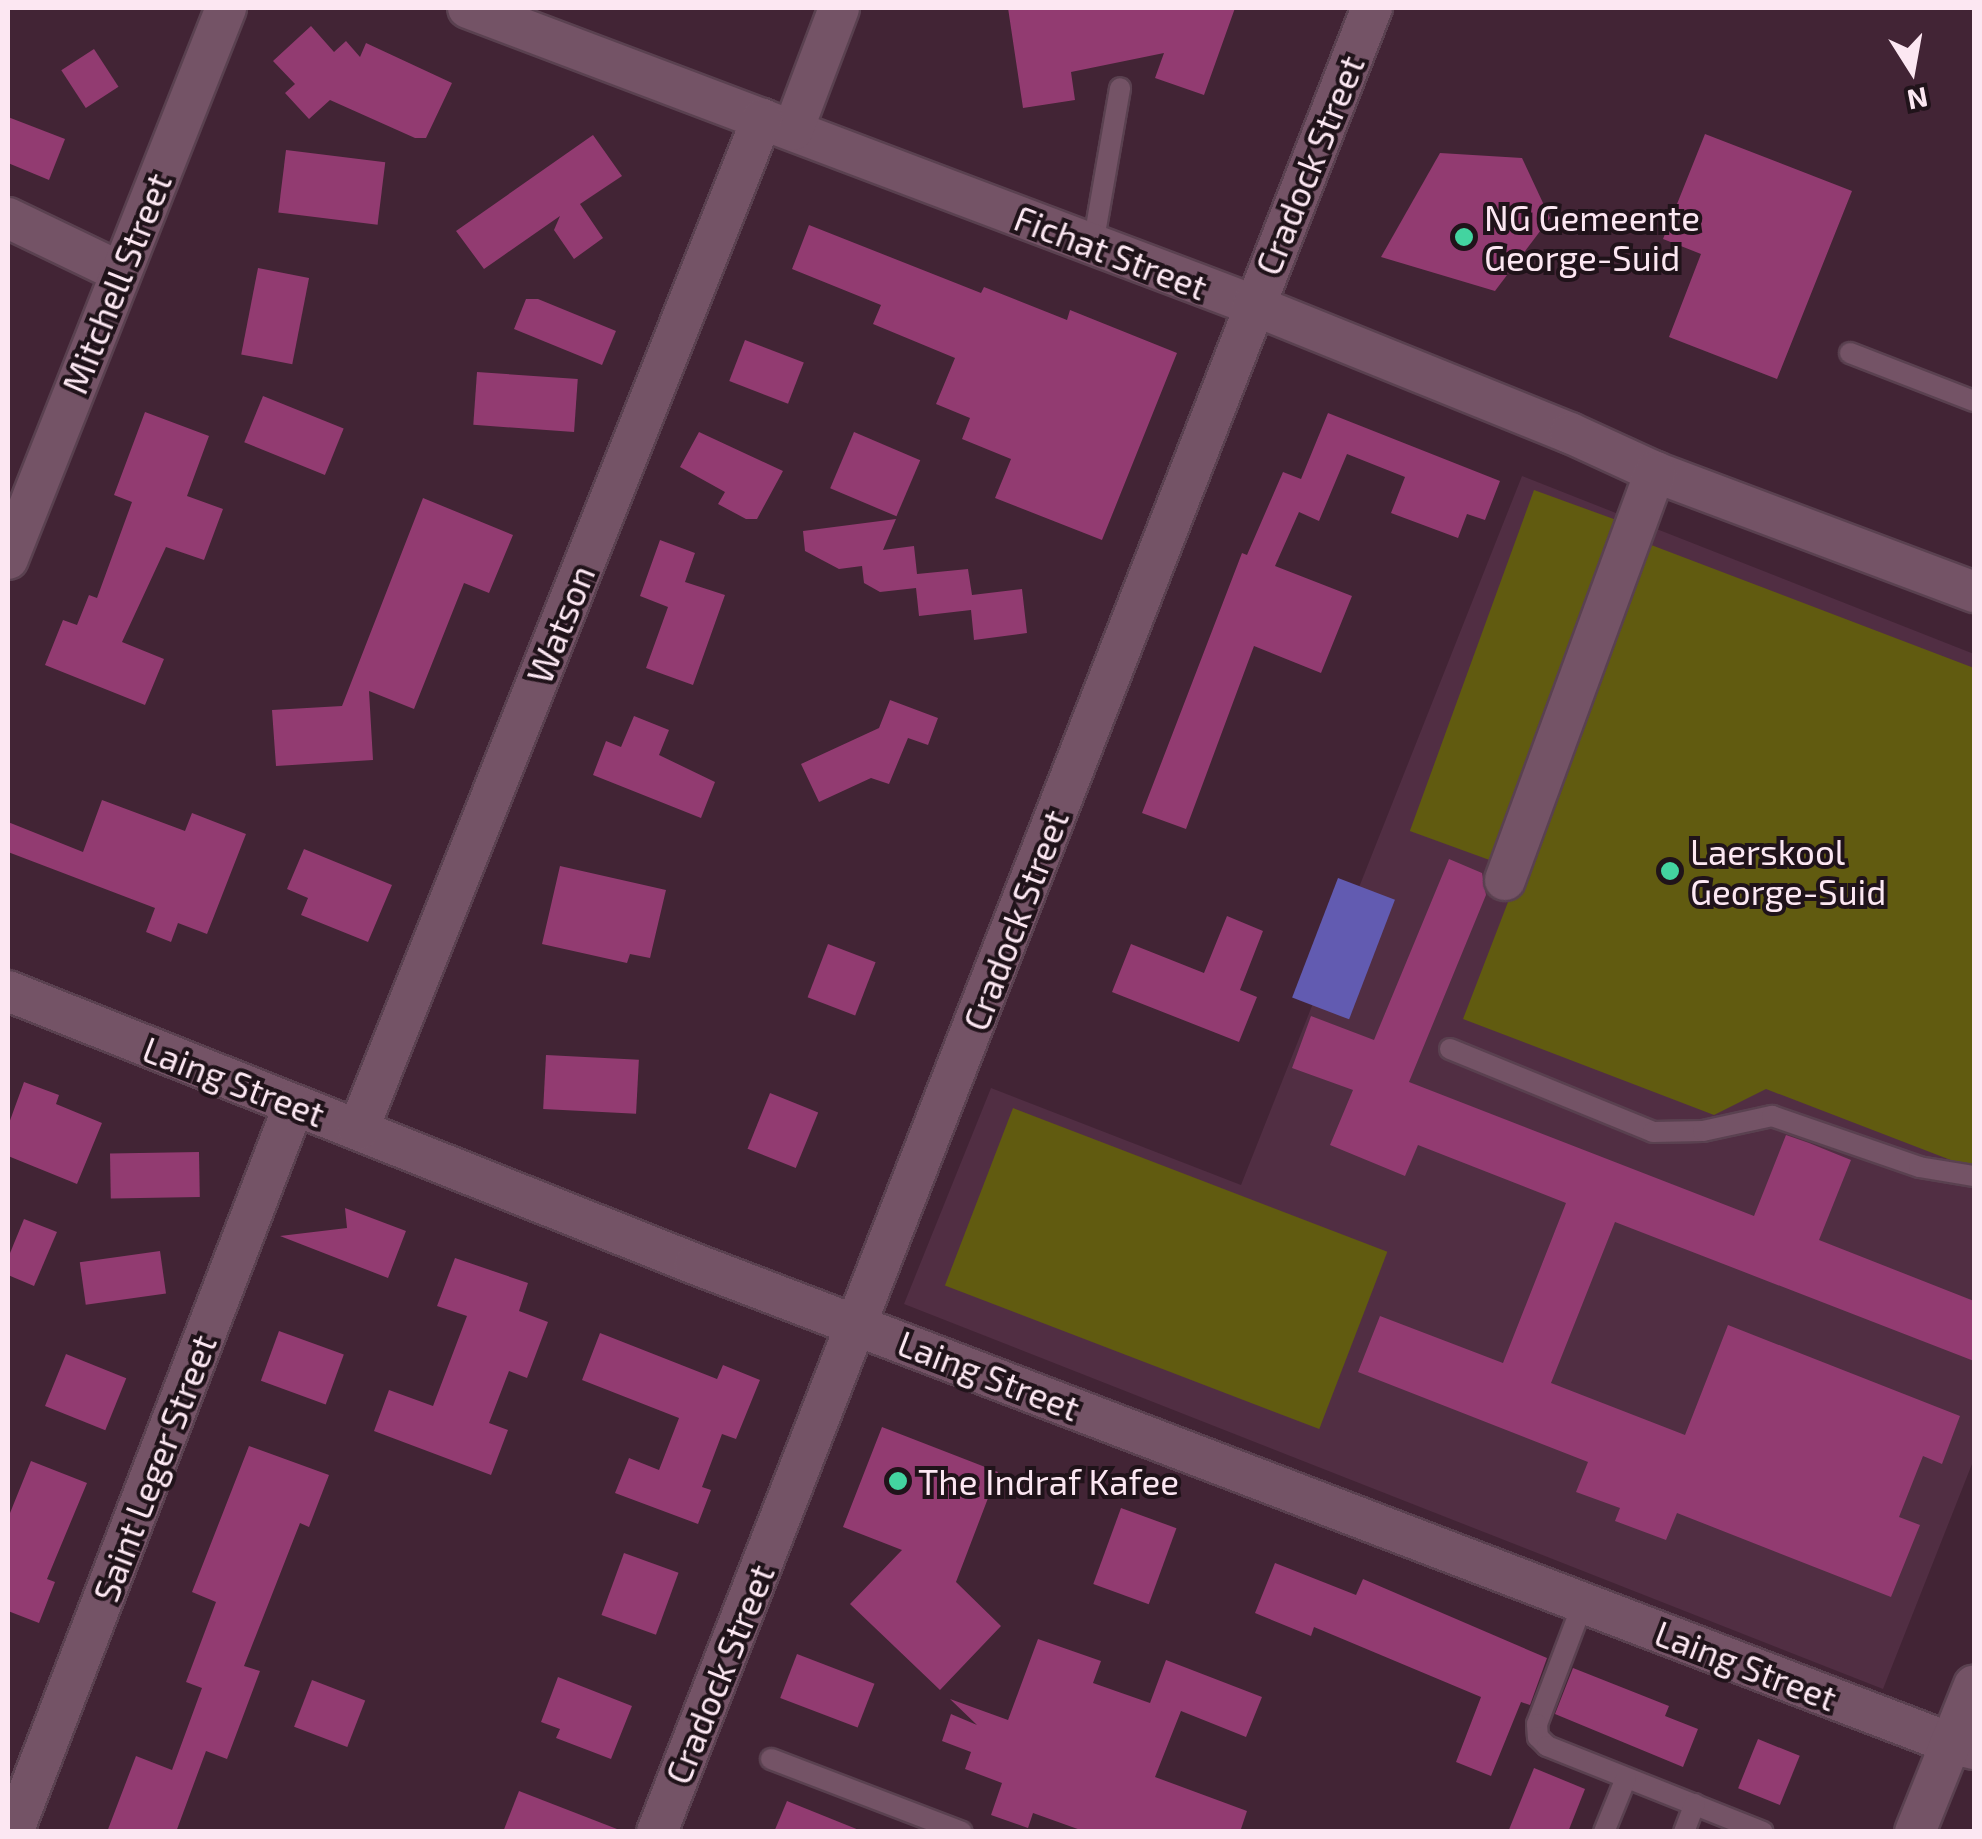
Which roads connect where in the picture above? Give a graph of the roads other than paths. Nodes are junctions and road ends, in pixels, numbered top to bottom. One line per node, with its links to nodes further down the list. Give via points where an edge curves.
1 (226, 8): 9 (street, Mitchell Street)
2 (468, 8): 6 (street, Fichat Street)
3 (839, 8): 6 (street, Watson)
4 (1372, 8): 10 (street, Cradock Street)
5 (1120, 88): 8 (lane)
6 (777, 124): 8 (street, Fichat Street); 20 (street, Watson)
7 (8, 218): 9 (street)
8 (1094, 245): 10 (street, Fichat Street)
9 (120, 272): 14 (street, Mitchell Street)
10 (1253, 305): 13 (street, Fichat Street); 22 (street, Cradock Street)
11 (1850, 353): 12 (lane)
12 (1974, 402)
13 (1656, 472): 15 (street, Fichat Street); 16 (street)
14 (8, 560)
15 (1974, 592)
16 (1505, 880)
17 (8, 992): 19 (street, Laing Street)
18 (1450, 1049): 21 (lane, via 1652,1132 1703,1132 1772,1116 1920,1166)
19 (294, 1106): 20 (street, Laing Street); 29 (street, Saint Leger Street)
20 (358, 1130): 22 (street, Laing Street)
21 (1974, 1176)
22 (858, 1324): 23 (street, Laing Street); 30 (street, Cradock Street)
23 (1583, 1603): 25 (street, Laing Street); 27 (lane, via 1537,1724 1538,1737)
24 (1974, 1685): 25 (street)
25 (1962, 1746): 35 (street)
26 (771, 1759): 31 (lane)
27 (1626, 1778): 28 (lane); 32 (lane)
28 (1694, 1804): 33 (lane); 34 (lane)
29 (13, 1832)
30 (657, 1832)
31 (962, 1832)
32 (1604, 1832)
33 (1684, 1832)
34 (1762, 1832)
35 (1915, 1832)

